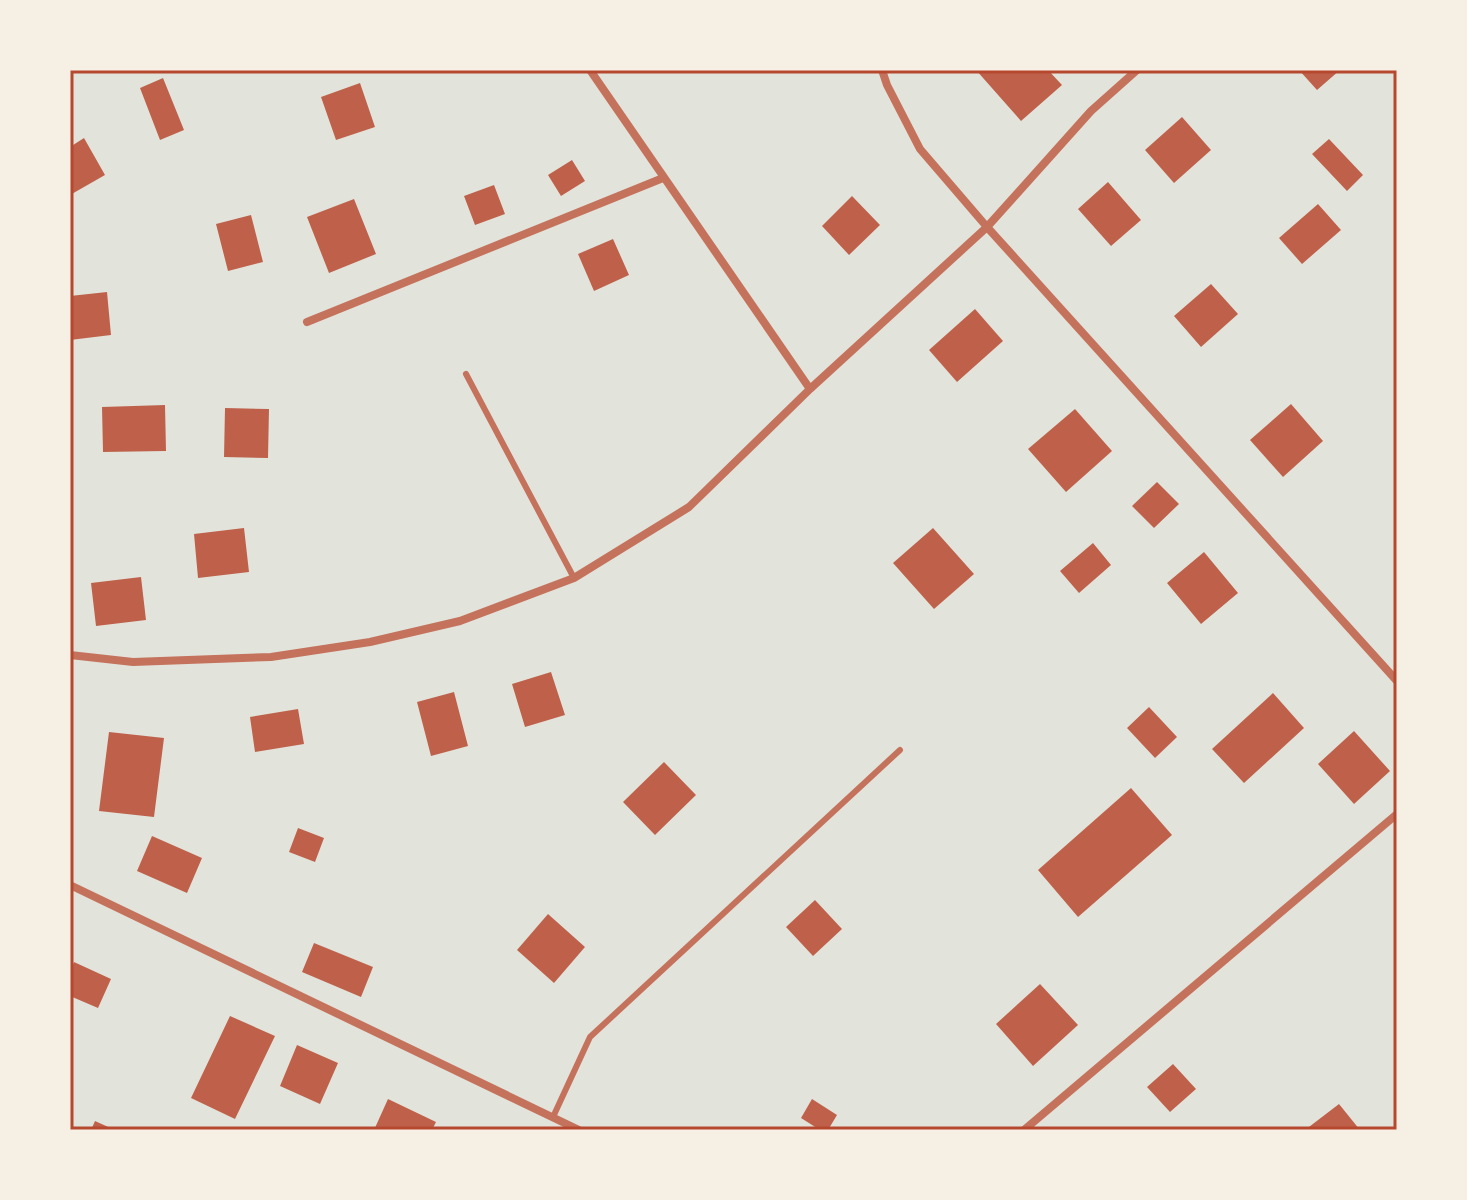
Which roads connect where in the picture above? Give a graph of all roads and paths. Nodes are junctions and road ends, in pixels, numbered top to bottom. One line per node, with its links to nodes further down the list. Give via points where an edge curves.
1 (590, 70): 4 (street)
2 (882, 70): 5 (street, via 920,149)
3 (1137, 70): 5 (street, via 1091,111)
4 (663, 178): 6 (street); 8 (street)
5 (987, 227): 8 (street); 11 (street)
6 (307, 322)
7 (466, 374): 9 (lane)
8 (810, 389): 9 (street, via 689,507)
9 (574, 578): 10 (street, via 460,621 327,649 271,657 133,662)
10 (70, 655)
11 (1397, 681)
12 (900, 750): 15 (lane, via 590,1037)
13 (1397, 814): 17 (street)
14 (70, 885): 15 (street)
15 (553, 1117): 16 (street)
16 (579, 1130)
17 (1024, 1130)

